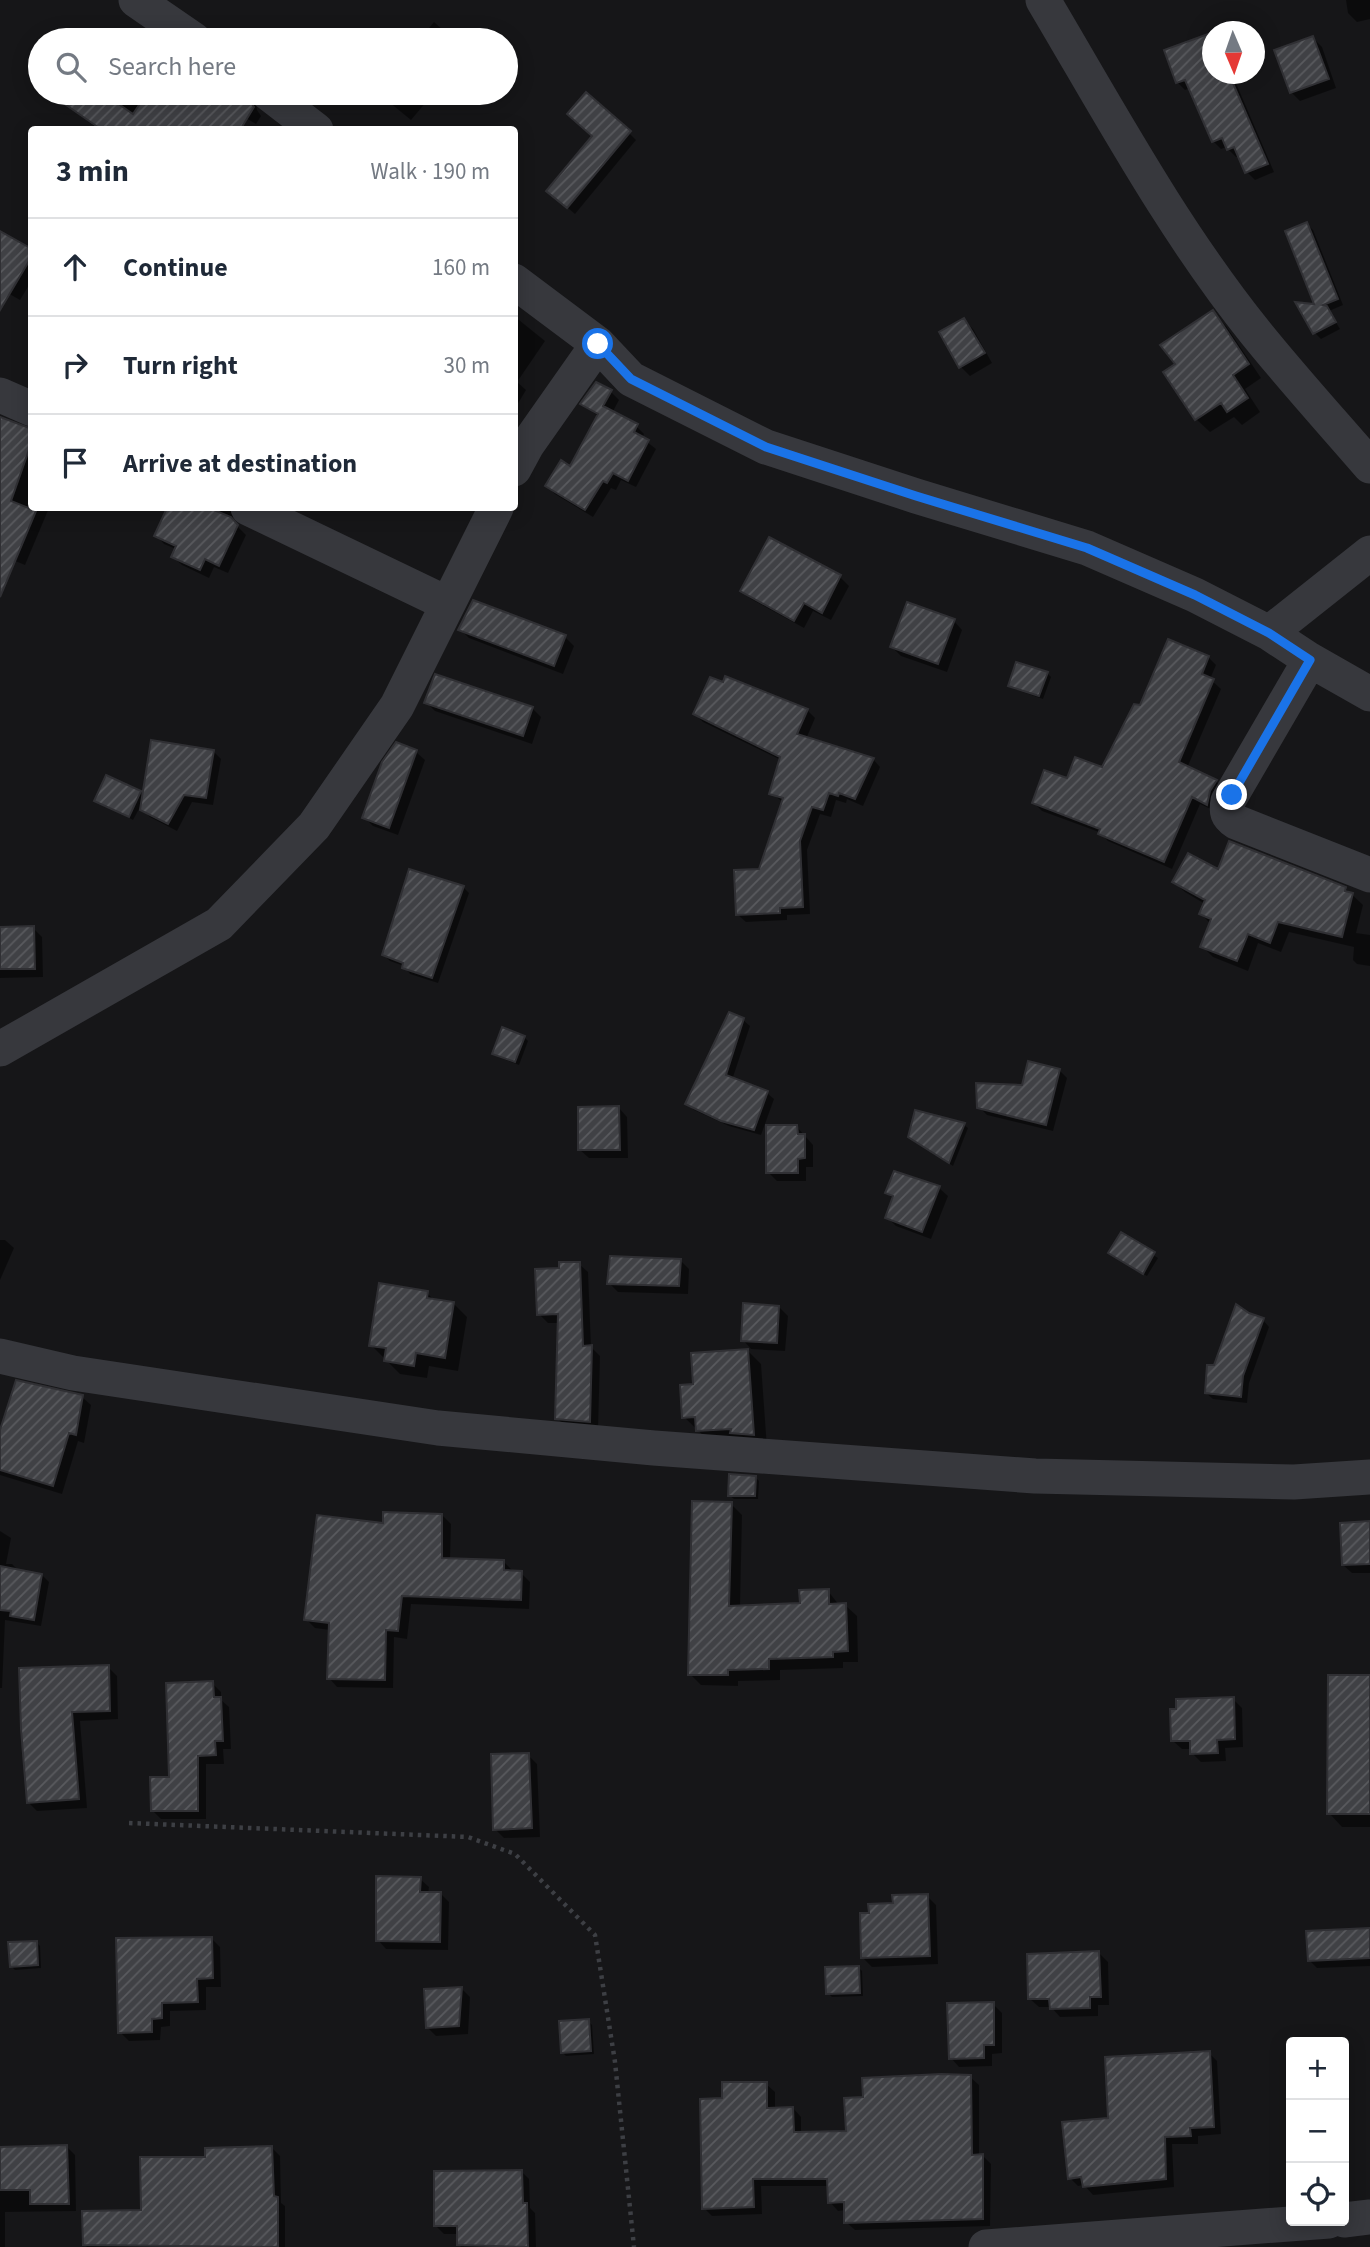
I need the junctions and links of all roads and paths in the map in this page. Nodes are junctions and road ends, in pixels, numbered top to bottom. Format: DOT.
graph roads {
  1 [pos="136,0"];
  2 [pos="1043,0"];
  3 [pos="177,28"];
  4 [pos="284,105"];
  5 [pos="311,126"];
  6 [pos="518,284"];
  7 [pos="598,344"];
  8 [pos="0,394"];
  9 [pos="28,407"];
  10 [pos="518,462"];
  11 [pos="1370,466"];
  12 [pos="254,511"];
  13 [pos="494,511"];
  14 [pos="1370,553"];
  15 [pos="448,604"];
  16 [pos="1269,633"];
  17 [pos="1310,660"];
  18 [pos="1370,694"];
  19 [pos="1370,875"];
  20 [pos="0,1049"];
  21 [pos="0,1356"];
  22 [pos="1370,1477"];
  23 [pos="129,1823"];
  24 [pos="1370,2217"];
  25 [pos="1349,2219"];
  26 [pos="1286,2224"];
  27 [pos="635,2247"];
  28 [pos="986,2247"];
  1 -- 3 [label="street"];
  2 -- 11 [label="street"];
  4 -- 5 [label="street"];
  6 -- 7 [label="street"];
  7 -- 10 [label="street"];
  7 -- 16 [label="street"];
  8 -- 9 [label="street"];
  12 -- 15 [label="street"];
  13 -- 15 [label="street"];
  14 -- 16 [label="street"];
  15 -- 20 [label="street"];
  16 -- 17 [label="street"];
  17 -- 18 [label="street"];
  17 -- 19 [label="street"];
  21 -- 22 [label="street"];
  23 -- 27 [label="path"];
  24 -- 25 [label="street"];
  26 -- 28 [label="street"];
}
